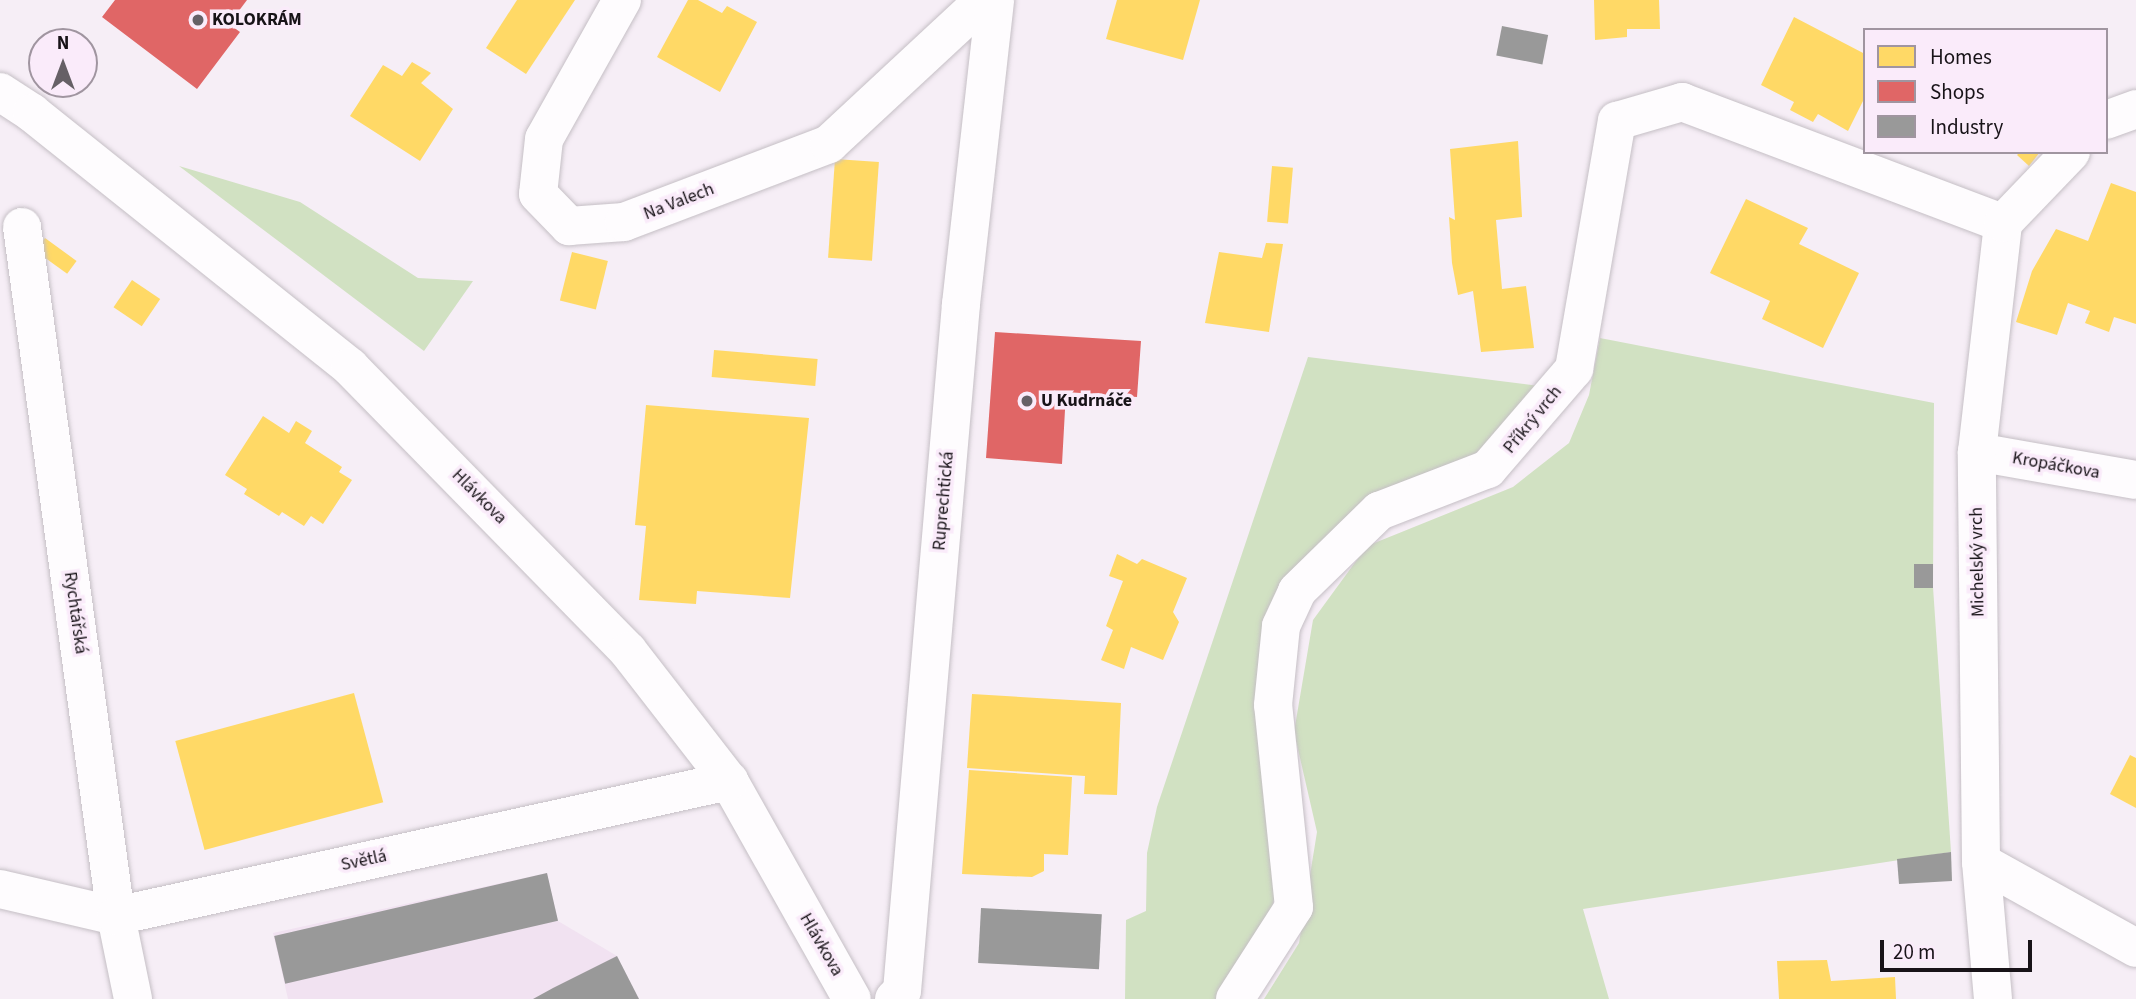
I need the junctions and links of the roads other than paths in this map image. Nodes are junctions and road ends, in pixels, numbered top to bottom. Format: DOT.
graph roads {
  1 [pos="622,0"];
  2 [pos="984,0"];
  3 [pos="995,0"];
  4 [pos="0,92"];
  5 [pos="2136,109"];
  6 [pos="2108,119"];
  7 [pos="2069,154"];
  8 [pos="2003,223"];
  9 [pos="22,227"];
  10 [pos="1977,452"];
  11 [pos="2136,480"];
  12 [pos="729,781"];
  13 [pos="1981,862"];
  14 [pos="0,889"];
  15 [pos="116,916"];
  16 [pos="2136,948"];
  17 [pos="133,999"];
  18 [pos="852,999"];
  19 [pos="894,999"];
  20 [pos="1235,999"];
  21 [pos="1993,999"];
  1 -- 2 [label="street, Na Valech"];
  3 -- 19 [label="street, Ruprechtická"];
  4 -- 12 [label="street, Hlávkova"];
  5 -- 6 [label="street"];
  7 -- 8 [label="street"];
  8 -- 10 [label="street, Michelský vrch"];
  8 -- 20 [label="street, Příkrý vrch"];
  9 -- 15 [label="street, Rychtářská"];
  10 -- 11 [label="street, Kropáčkova"];
  10 -- 13 [label="street, Michelský vrch"];
  12 -- 15 [label="street, Světlá"];
  12 -- 18 [label="street, Hlávkova"];
  13 -- 16 [label="street"];
  13 -- 21 [label="street, Michelský vrch"];
  14 -- 15 [label="street, Světlá"];
  15 -- 17 [label="street, Rychtářská"];
}
